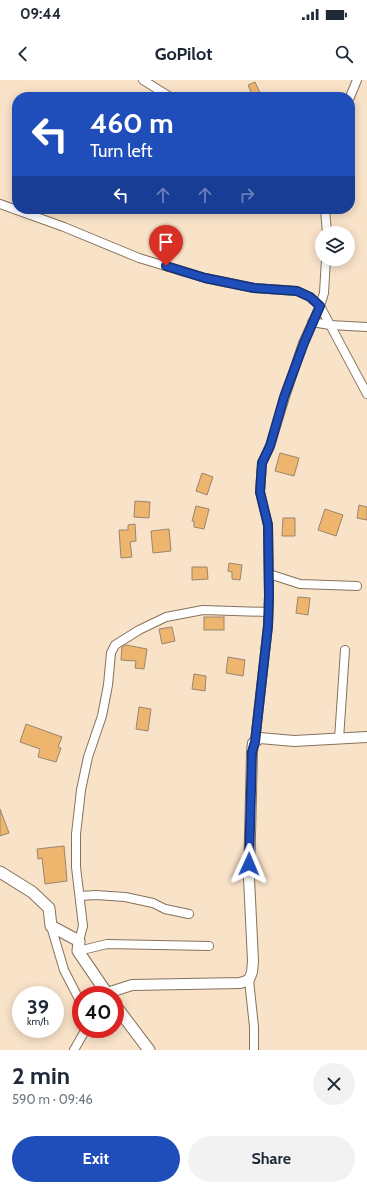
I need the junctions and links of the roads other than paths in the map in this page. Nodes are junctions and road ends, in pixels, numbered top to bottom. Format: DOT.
graph roads {
  1 [pos="143,80"];
  2 [pos="357,80"];
  3 [pos="161,92"];
  4 [pos="352,92"];
  5 [pos="0,204"];
  6 [pos="12,208"];
  7 [pos="28,214"];
  8 [pos="325,214"];
  9 [pos="326,226"];
  10 [pos="326,266"];
  11 [pos="320,306"];
  12 [pos="312,322"];
  13 [pos="330,325"];
  14 [pos="367,327"];
  15 [pos="367,394"];
  16 [pos="269,574"];
  17 [pos="357,586"];
  18 [pos="268,612"];
  19 [pos="345,650"];
  20 [pos="367,737"];
  21 [pos="339,738"];
  22 [pos="255,742"];
  23 [pos="0,872"];
  24 [pos="80,896"];
  25 [pos="189,914"];
  26 [pos="51,926"];
  27 [pos="78,946"];
  28 [pos="208,946"];
  29 [pos="249,980"];
  30 [pos="72,986"];
  31 [pos="102,986"];
  32 [pos="124,988"];
  33 [pos="124,1017"];
  34 [pos="81,1038"];
  35 [pos="74,1050"];
  36 [pos="149,1050"];
  37 [pos="254,1050"];
  1 -- 3 [label="street"];
  2 -- 4 [label="street"];
  5 -- 6 [label="street"];
  7 -- 11 [label="street"];
  8 -- 9 [label="street"];
  10 -- 11 [label="street"];
  11 -- 12 [label="street"];
  11 -- 13 [label="street"];
  12 -- 13 [label="street"];
  12 -- 16 [label="street"];
  13 -- 14 [label="street"];
  13 -- 15 [label="street"];
  16 -- 17 [label="street"];
  16 -- 18 [label="street"];
  18 -- 22 [label="street"];
  18 -- 24 [label="street"];
  19 -- 21 [label="street"];
  20 -- 21 [label="street"];
  21 -- 22 [label="street"];
  22 -- 29 [label="street"];
  23 -- 26 [label="main road"];
  24 -- 25 [label="street"];
  24 -- 27 [label="street"];
  26 -- 27 [label="main road"];
  26 -- 30 [label="street"];
  27 -- 28 [label="street"];
  27 -- 31 [label="main road"];
  29 -- 32 [label="street"];
  29 -- 37 [label="street"];
  33 -- 36 [label="main road"];
  34 -- 35 [label="street"];
}
